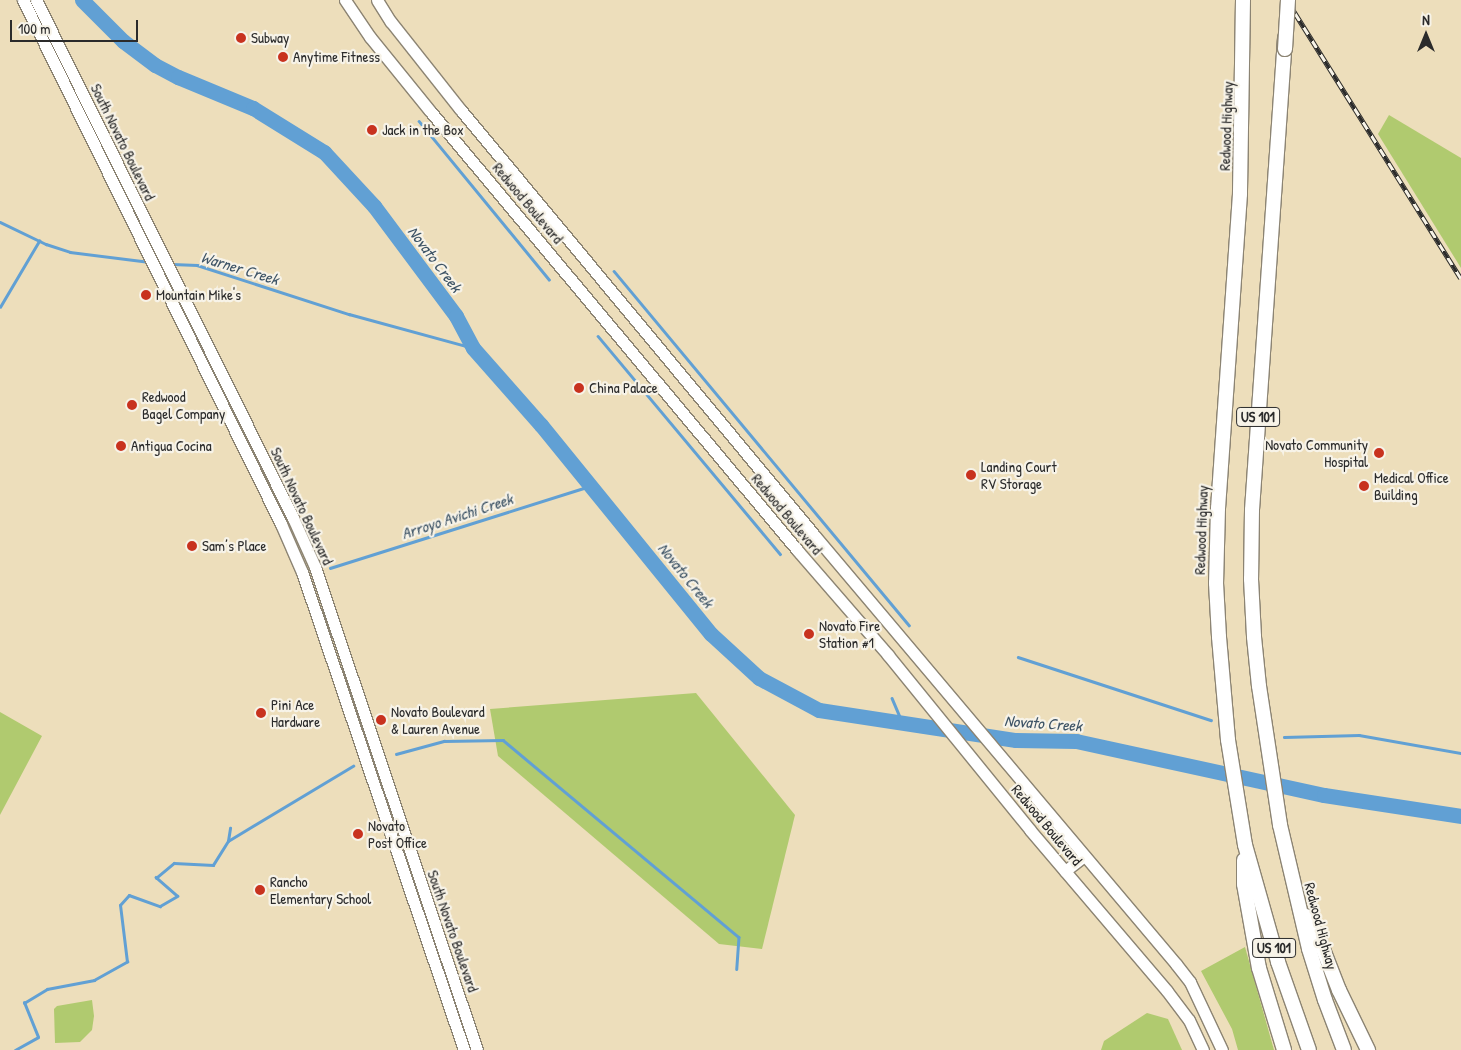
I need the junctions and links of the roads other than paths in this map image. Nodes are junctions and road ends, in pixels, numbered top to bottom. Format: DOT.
graph roads {
  1 [pos="23,0"];
  2 [pos="36,0"];
  3 [pos="345,0"];
  4 [pos="377,0"];
  5 [pos="1243,0"];
  6 [pos="1284,0"];
  7 [pos="1288,0"];
  8 [pos="1285,49"];
  9 [pos="1245,845"];
  10 [pos="1084,856"];
  11 [pos="1065,871"];
  12 [pos="1296,900"];
  13 [pos="464,1050"];
  14 [pos="477,1050"];
  15 [pos="1202,1050"];
  16 [pos="1222,1050"];
  17 [pos="1284,1050"];
  18 [pos="1309,1050"];
  19 [pos="1344,1050"];
  20 [pos="1368,1050"];
  1 -- 13 [label="main road, South Novato Boulevard"];
  2 -- 14 [label="main road, South Novato Boulevard"];
  3 -- 11 [label="main road, Redwood Boulevard"];
  4 -- 10 [label="main road, Redwood Boulevard"];
  5 -- 9 [label="highway, Redwood Highway / US 101"];
  6 -- 8 [label="highway, Redwood Highway / US 101, bridge"];
  7 -- 8 [label="highway, bridge"];
  8 -- 12 [label="highway, Redwood Highway / US 101"];
  9 -- 17 [label="highway"];
  9 -- 18 [label="highway, Redwood Highway / US 101"];
  10 -- 11 [label="main road"];
  10 -- 16 [label="main road, Redwood Boulevard"];
  11 -- 15 [label="main road, Redwood Boulevard"];
  12 -- 19 [label="highway, Redwood Highway / US 101"];
  12 -- 20 [label="highway"];
}
